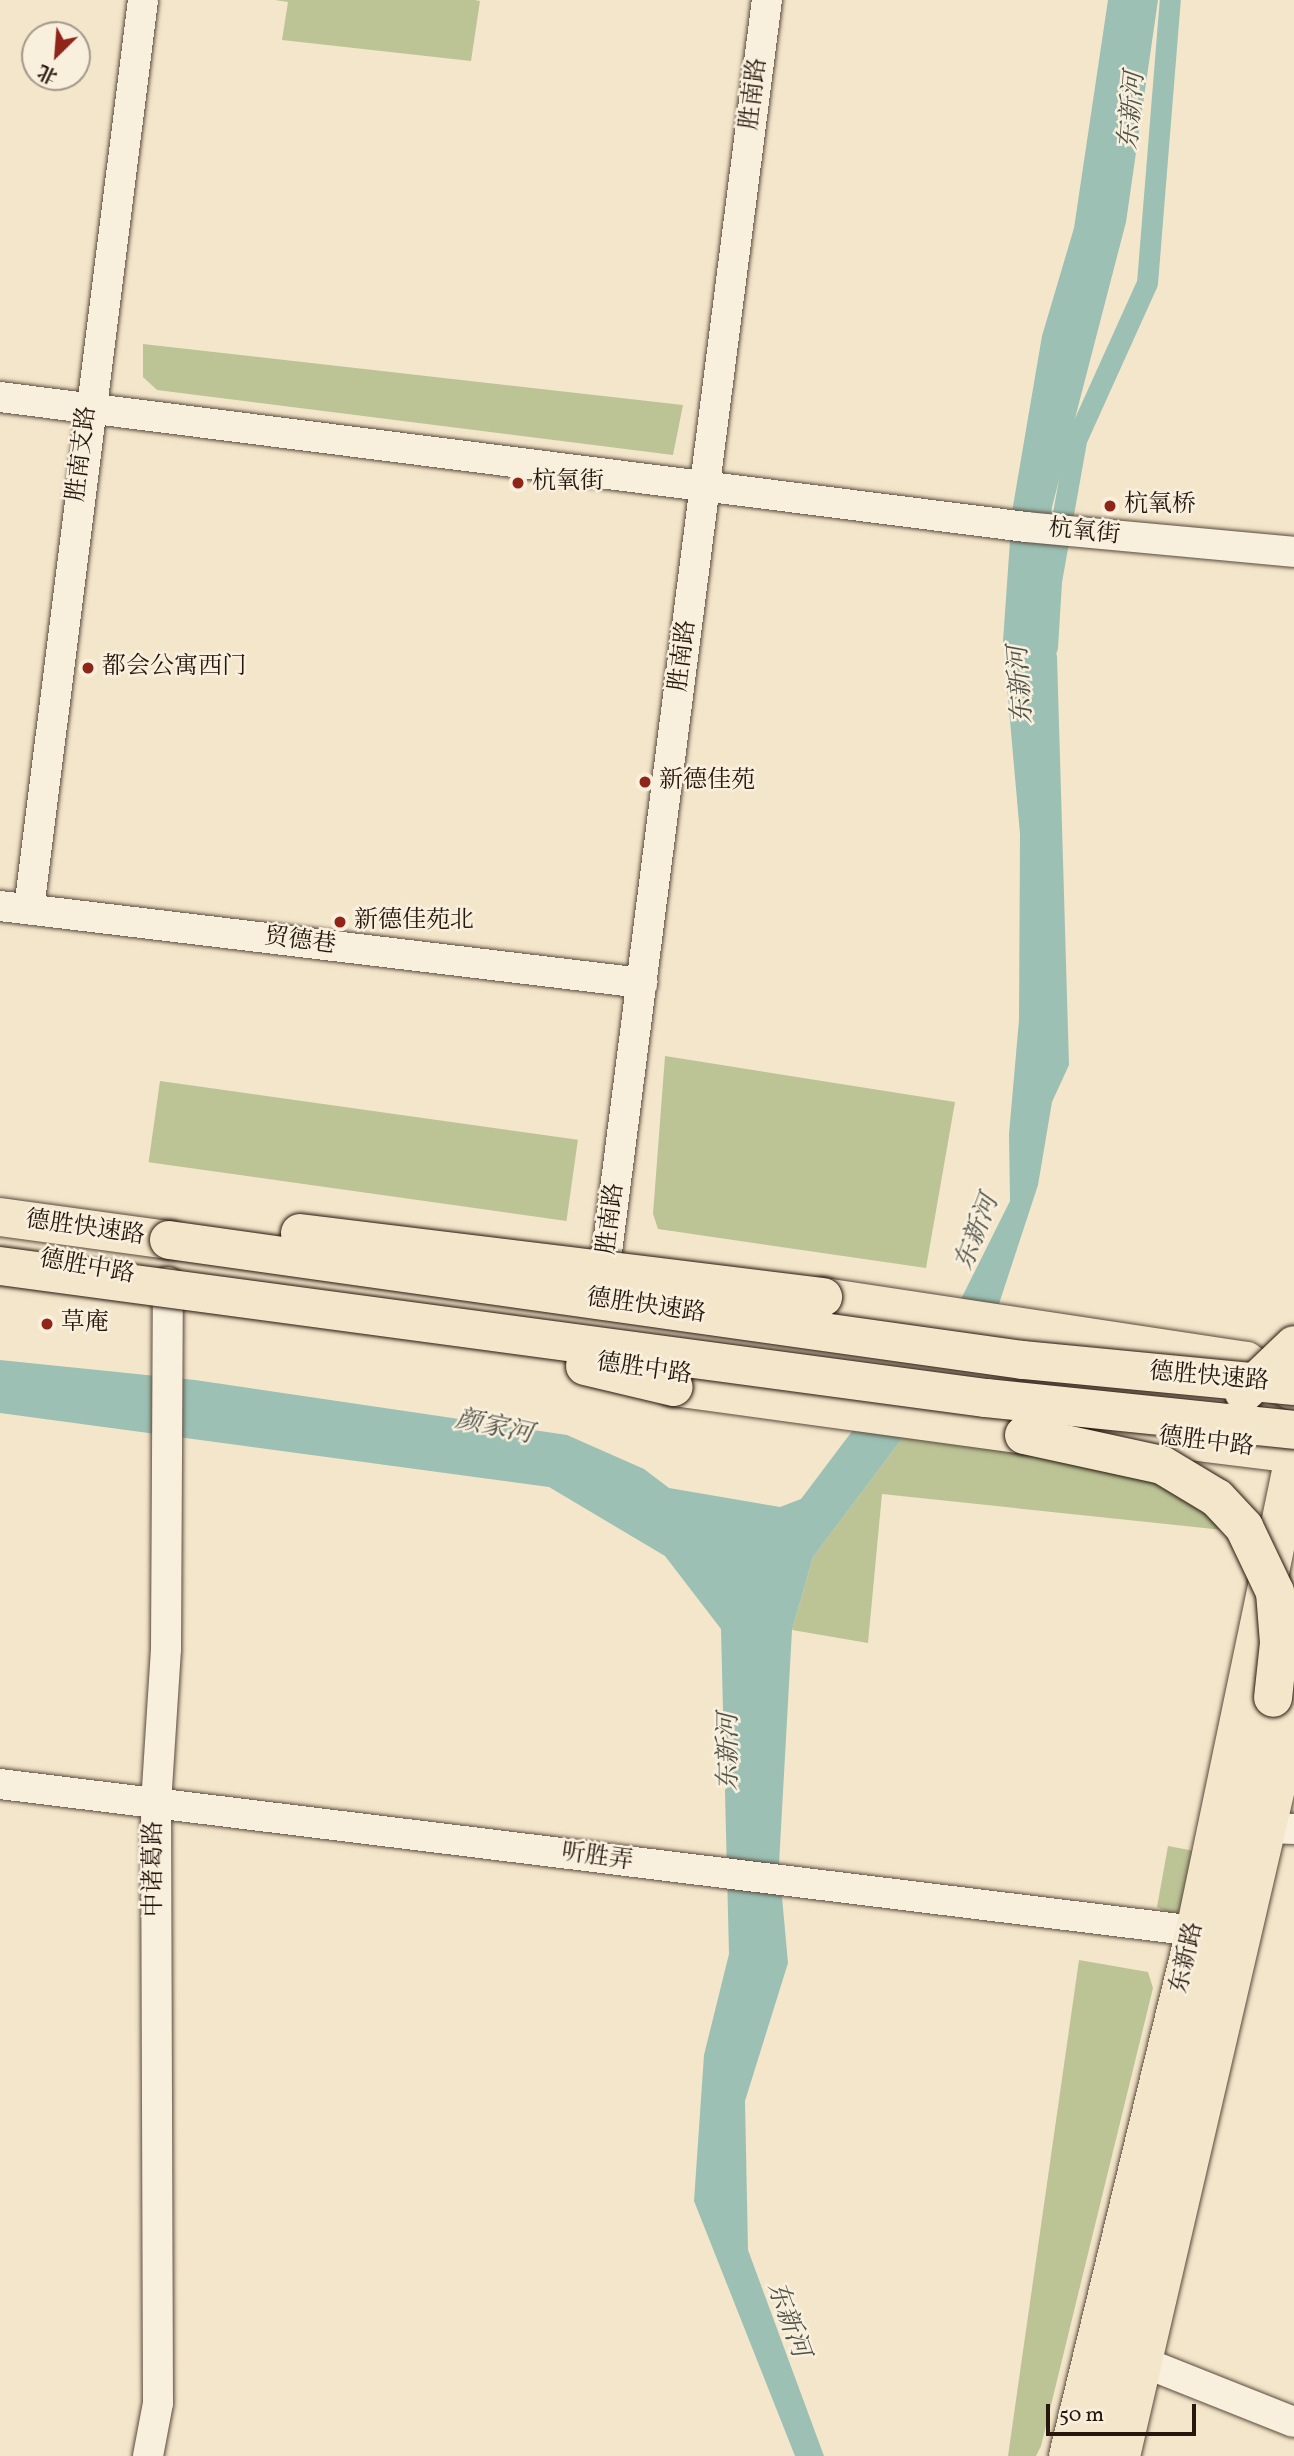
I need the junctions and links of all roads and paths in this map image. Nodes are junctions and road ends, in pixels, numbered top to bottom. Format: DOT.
graph roads {
  1 [pos="143,0"];
  2 [pos="767,0"];
  3 [pos="0,397"];
  4 [pos="89,408"];
  5 [pos="706,488"];
  6 [pos="1294,552"];
  7 [pos="14,907"];
  8 [pos="642,983"];
  9 [pos="0,1217"];
  10 [pos="0,1230"];
  11 [pos="169,1240"];
  12 [pos="0,1253"];
  13 [pos="0,1266"];
  14 [pos="168,1282"];
  15 [pos="600,1312"];
  16 [pos="393,1318"];
  17 [pos="1294,1345"];
  18 [pos="1294,1386"];
  19 [pos="1294,1395"];
  20 [pos="1294,1430"];
  21 [pos="1024,1435"];
  22 [pos="1294,1456"];
  23 [pos="1294,1636"];
  24 [pos="1283,1704"];
  25 [pos="0,1784"];
  26 [pos="156,1804"];
  27 [pos="1281,1828"];
  28 [pos="1195,1931"];
  29 [pos="1143,2362"];
  30 [pos="1294,2422"];
  31 [pos="148,2456"];
  32 [pos="1068,2456"];
  33 [pos="1093,2456"];
  34 [pos="1121,2456"];
  1 -- 4 [label="street, 胜南支路"];
  2 -- 5 [label="street, 胜南路"];
  3 -- 4 [label="street, 杭氧街"];
  4 -- 5 [label="street, 杭氧街"];
  4 -- 7 [label="street, 胜南支路"];
  5 -- 6 [label="street, 杭氧街"];
  5 -- 8 [label="street, 胜南路"];
  7 -- 8 [label="street, 贸德巷"];
  8 -- 15 [label="street, 胜南路"];
  9 -- 11 [label="main road, 德胜快速路"];
  10 -- 15 [label="main road, 德胜中路"];
  11 -- 18 [label="main road, 德胜快速路, bridge"];
  11 -- 19 [label="main road, bridge"];
  12 -- 14 [label="main road, 德胜中路"];
  13 -- 16 [label="main road, 德胜快速路, bridge"];
  14 -- 22 [label="main road, 德胜中路"];
  14 -- 26 [label="street, 中诸葛路"];
  15 -- 19 [label="main road, 德胜中路"];
  16 -- 20 [label="main road, 德胜快速路, bridge"];
  16 -- 21 [label="main road, bridge"];
  17 -- 21 [label="main road, bridge"];
  21 -- 24 [label="main road, bridge"];
  22 -- 28 [label="main road, 东新路"];
  23 -- 24 [label="main road, bridge"];
  24 -- 27 [label="main road, 东新路"];
  24 -- 33 [label="main road"];
  25 -- 26 [label="street, 听胜弄"];
  26 -- 28 [label="street, 听胜弄"];
  26 -- 31 [label="street, 中诸葛路"];
  27 -- 29 [label="main road, 东新路"];
  28 -- 32 [label="main road, 东新路"];
  29 -- 30 [label="street"];
  29 -- 34 [label="main road, 东新路"];
}
